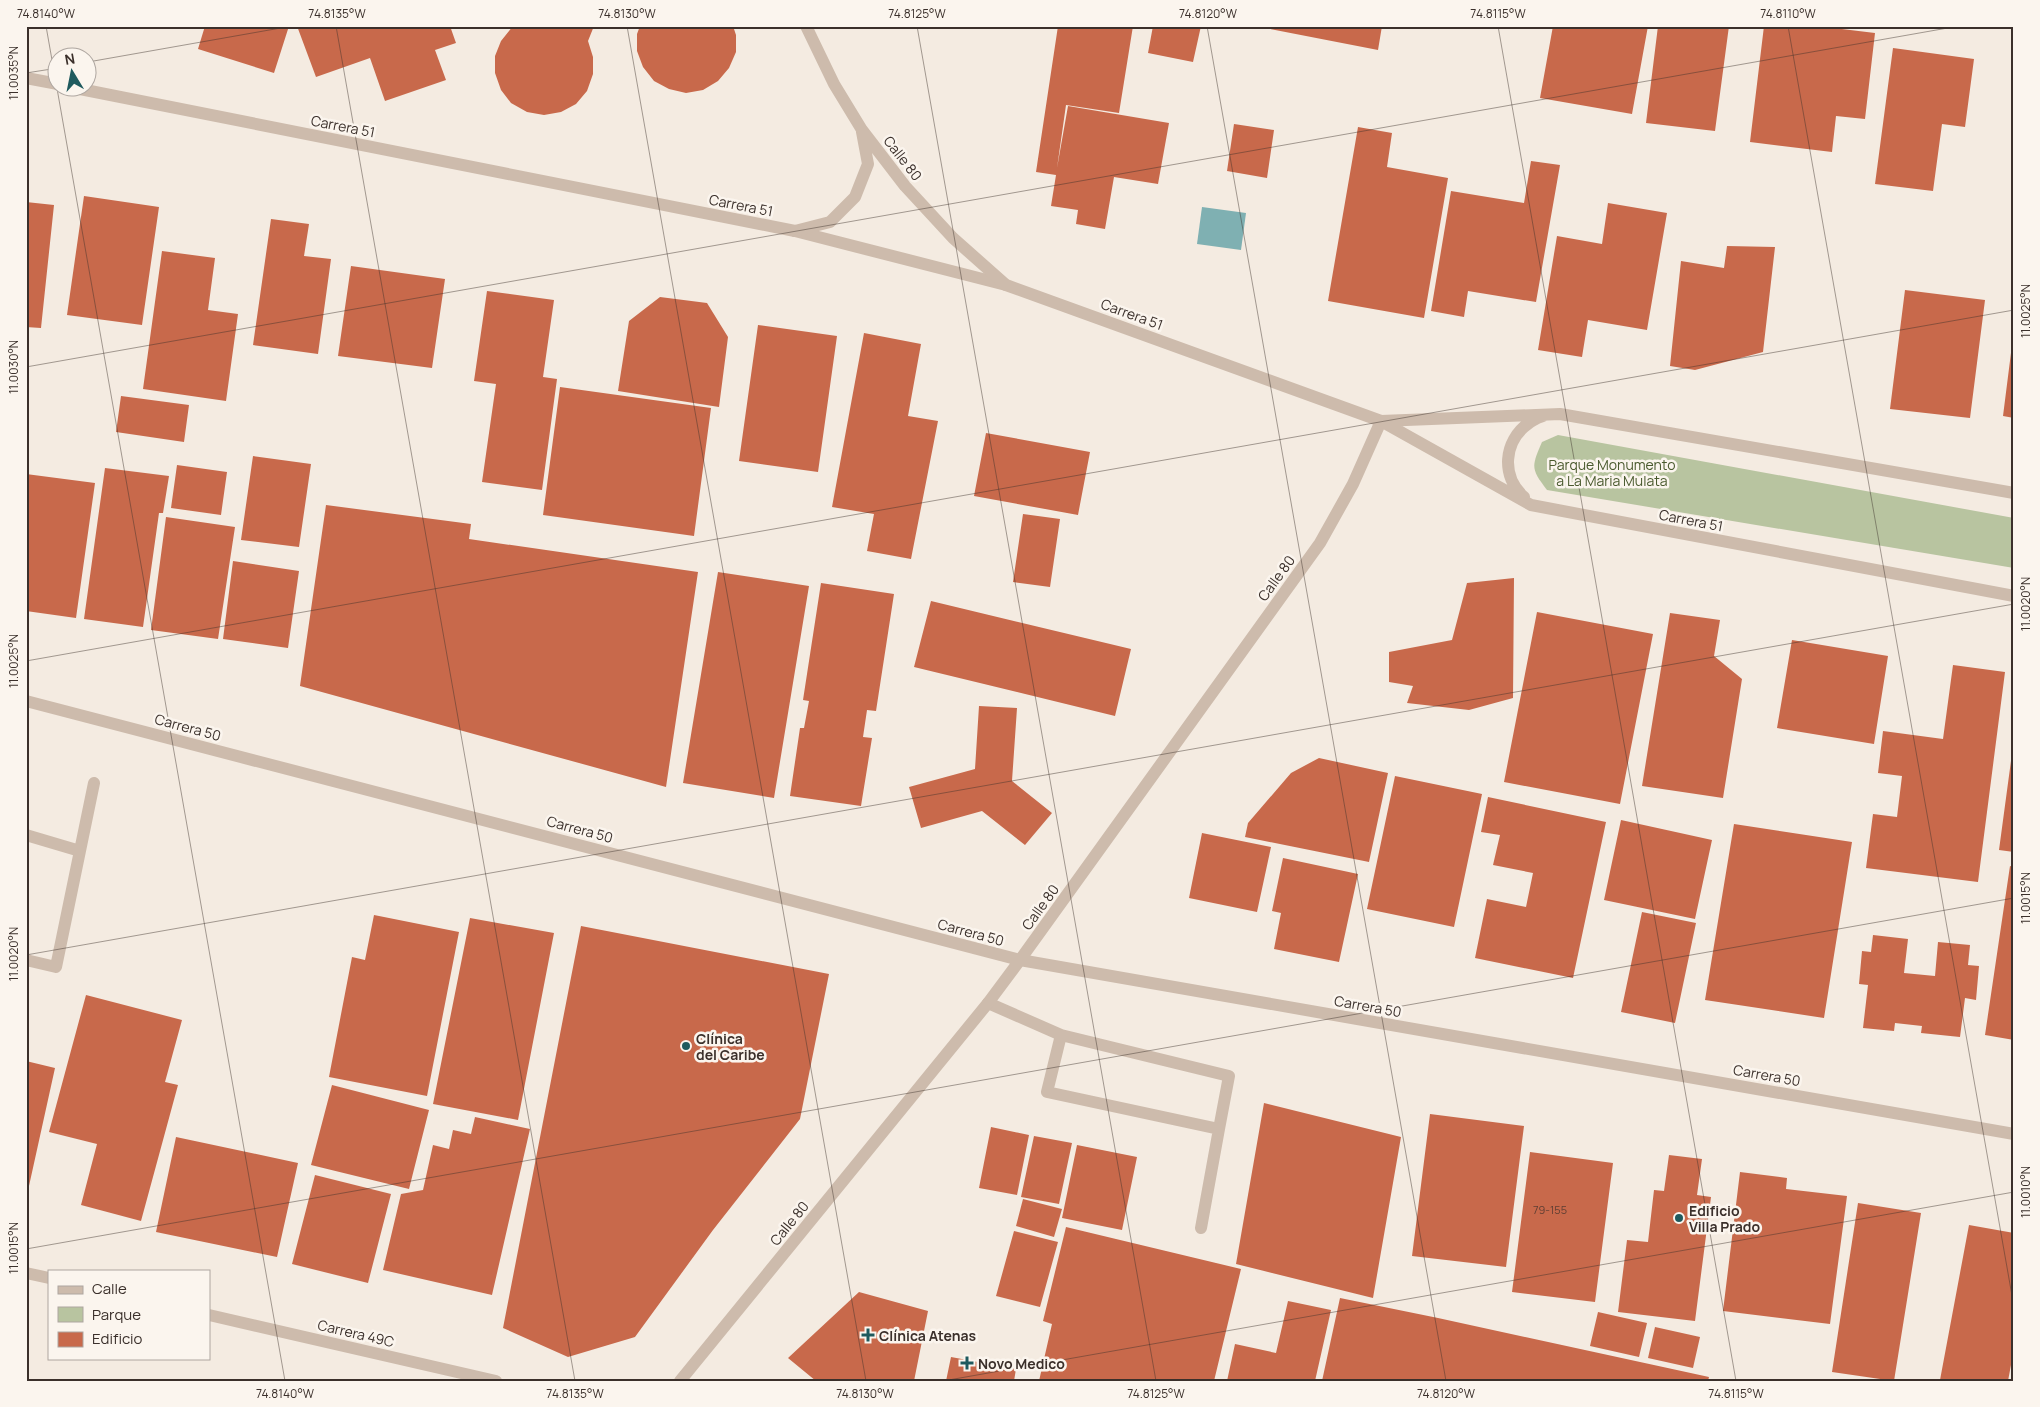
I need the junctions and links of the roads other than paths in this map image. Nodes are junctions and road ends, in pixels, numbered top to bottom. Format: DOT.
graph roads {
  1 [pos="806,26"];
  2 [pos="26,78"];
  3 [pos="48,82"];
  4 [pos="98,93"];
  5 [pos="862,130"];
  6 [pos="795,231"];
  7 [pos="1006,285"];
  8 [pos="1560,414"];
  9 [pos="1381,421"];
  10 [pos="2014,493"];
  11 [pos="1532,505"];
  12 [pos="2014,596"];
  13 [pos="26,701"];
  14 [pos="94,784"];
  15 [pos="26,835"];
  16 [pos="80,850"];
  17 [pos="26,960"];
  18 [pos="1020,960"];
  19 [pos="988,1002"];
  20 [pos="1061,1035"];
  21 [pos="1219,1129"];
  22 [pos="2014,1134"];
  23 [pos="1201,1228"];
  24 [pos="27,1276"];
  25 [pos="48,1278"];
  26 [pos="210,1315"];
  27 [pos="496,1381"];
  28 [pos="680,1381"];
  1 -- 5 [label="street, Calle 80"];
  2 -- 3 [label="street"];
  4 -- 6 [label="street, Carrera 51"];
  5 -- 6 [label="street"];
  5 -- 7 [label="street, Calle 80"];
  6 -- 7 [label="street, Carrera 51"];
  7 -- 9 [label="street, Carrera 51"];
  8 -- 9 [label="street, Carrera 51"];
  8 -- 10 [label="street, Carrera 51"];
  8 -- 11 [label="street"];
  9 -- 11 [label="street, Carrera 51"];
  9 -- 18 [label="street, Calle 80"];
  11 -- 12 [label="street, Carrera 51"];
  13 -- 18 [label="street, Carrera 50"];
  14 -- 16 [label="street"];
  15 -- 16 [label="street"];
  16 -- 17 [label="street"];
  18 -- 19 [label="street, Calle 80"];
  18 -- 22 [label="street, Carrera 50"];
  19 -- 20 [label="street"];
  19 -- 28 [label="street, Calle 80"];
  20 -- 21 [label="street"];
  20 -- 21 [label="street"];
  21 -- 23 [label="street"];
  24 -- 25 [label="street"];
  26 -- 27 [label="street, Carrera 49C"];
}
